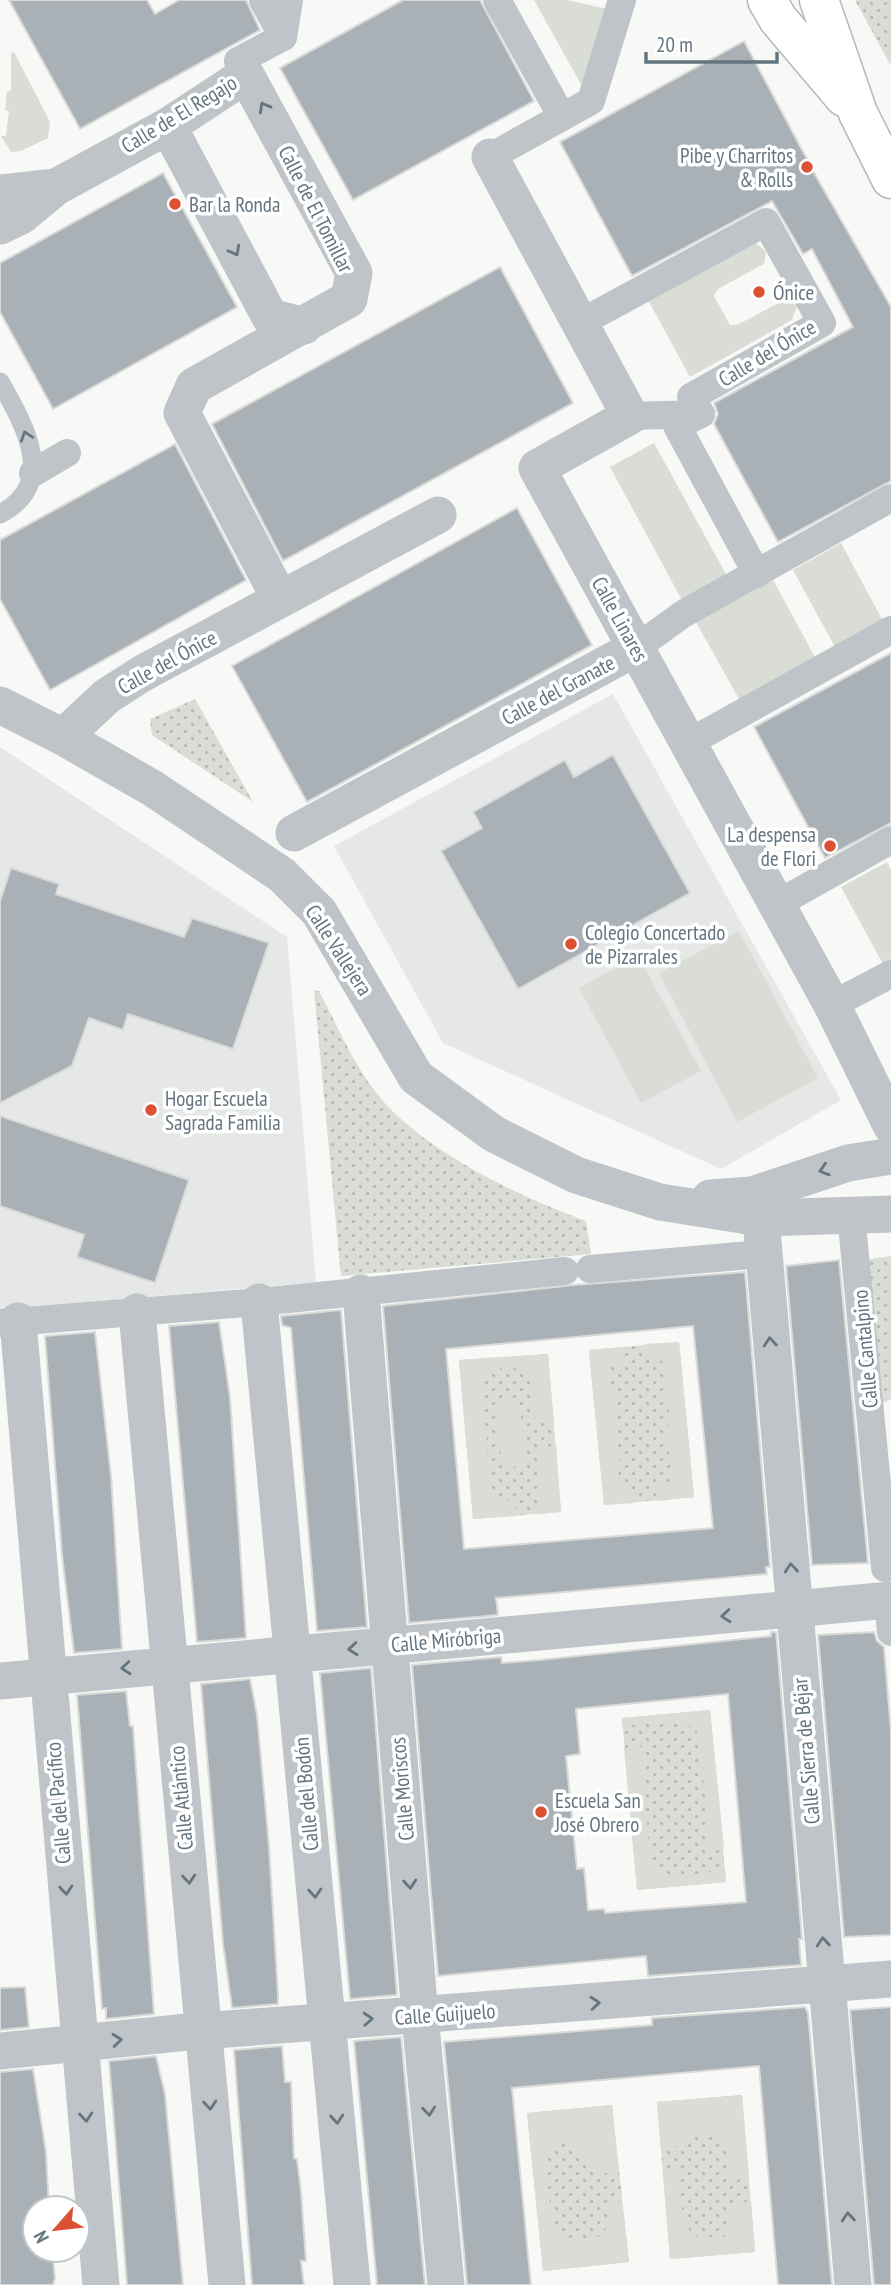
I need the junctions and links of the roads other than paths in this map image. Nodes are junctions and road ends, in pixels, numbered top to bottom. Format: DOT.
graph roads {
  1 [pos="263,0"];
  2 [pos="289,0"];
  3 [pos="497,0"];
  4 [pos="622,0"];
  5 [pos="767,0"];
  6 [pos="819,0"];
  7 [pos="283,37"];
  8 [pos="246,75"];
  9 [pos="858,113"];
  10 [pos="562,117"];
  11 [pos="168,126"];
  12 [pos="490,157"];
  13 [pos="891,179"];
  14 [pos="56,187"];
  15 [pos="0,193"];
  16 [pos="0,226"];
  17 [pos="287,321"];
  18 [pos="580,323"];
  19 [pos="0,382"];
  20 [pos="701,414"];
  21 [pos="630,416"];
  22 [pos="67,453"];
  23 [pos="33,473"];
  24 [pos="891,498"];
  25 [pos="0,514"];
  26 [pos="438,514"];
  27 [pos="757,574"];
  28 [pos="280,599"];
  29 [pos="891,630"];
  30 [pos="636,648"];
  31 [pos="0,705"];
  32 [pos="63,737"];
  33 [pos="688,743"];
  34 [pos="294,833"];
  35 [pos="891,840"];
  36 [pos="777,904"];
  37 [pos="891,974"];
  38 [pos="832,1005"];
  39 [pos="891,1125"];
  40 [pos="891,1156"];
  41 [pos="660,1202"];
  42 [pos="851,1214"];
  43 [pos="891,1214"];
  44 [pos="761,1218"];
  45 [pos="762,1254"];
  46 [pos="361,1293"];
  47 [pos="260,1302"];
  48 [pos="136,1312"];
  49 [pos="9,1322"];
  50 [pos="889,1605"];
  51 [pos="795,1610"];
  52 [pos="389,1645"];
  53 [pos="292,1654"];
  54 [pos="169,1664"];
  55 [pos="47,1676"];
  56 [pos="0,1681"];
  57 [pos="891,1979"];
  58 [pos="827,1984"];
  59 [pos="420,2016"];
  60 [pos="327,2021"];
  61 [pos="203,2032"];
  62 [pos="79,2044"];
  63 [pos="0,2051"];
  64 [pos="101,2285"];
  65 [pos="227,2285"];
  66 [pos="352,2285"];
  67 [pos="446,2285"];
  68 [pos="853,2285"];
  1 -- 7 [label="street"];
  2 -- 7 [label="street"];
  3 -- 10 [label="street"];
  4 -- 10 [label="street"];
  5 -- 9 [label="main road"];
  6 -- 9 [label="main road"];
  7 -- 8 [label="street, Calle de El Regajo"];
  8 -- 11 [label="street, Calle de El Regajo"];
  17 -- 8 [label="street, Calle de El Tomillar, one-way"];
  9 -- 13 [label="main road"];
  10 -- 12 [label="street"];
  11 -- 14 [label="street, Calle de El Regajo"];
  11 -- 17 [label="street, one-way"];
  12 -- 18 [label="street"];
  14 -- 15 [label="street, Calle de El Regajo"];
  14 -- 16 [label="street, Calle de El Regajo"];
  17 -- 28 [label="street, Calle de El Tomillar"];
  18 -- 20 [label="street, Calle del Ónice"];
  18 -- 21 [label="street"];
  23 -- 19 [label="lane, one-way"];
  20 -- 21 [label="street"];
  20 -- 27 [label="street"];
  21 -- 30 [label="street, Calle Linares"];
  22 -- 23 [label="street"];
  23 -- 25 [label="lane"];
  24 -- 27 [label="street, Calle del Granate"];
  26 -- 28 [label="street, Calle del Ónice"];
  27 -- 30 [label="street, Calle del Granate"];
  28 -- 32 [label="street, Calle del Ónice"];
  29 -- 33 [label="street"];
  30 -- 33 [label="street, Calle Linares"];
  30 -- 34 [label="street, Calle del Granate"];
  31 -- 32 [label="street, Calle Vallejera"];
  32 -- 41 [label="street, Calle Vallejera"];
  33 -- 36 [label="street, Calle Linares"];
  35 -- 36 [label="street"];
  36 -- 38 [label="street, Calle Linares"];
  37 -- 38 [label="street"];
  38 -- 39 [label="street, Calle Linares"];
  40 -- 41 [label="street, Calle Vallejera, one-way"];
  41 -- 44 [label="street, Calle Vallejera"];
  42 -- 43 [label="street, Calle Vallejera"];
  42 -- 44 [label="street, Calle Vallejera"];
  42 -- 50 [label="street, Calle Cantalpino"];
  44 -- 45 [label="street, Calle Sierra de Béjar"];
  45 -- 46 [label="street"];
  51 -- 45 [label="street, Calle Sierra de Béjar, one-way"];
  46 -- 47 [label="street"];
  46 -- 52 [label="street, Calle Moriscos"];
  47 -- 48 [label="street"];
  47 -- 53 [label="street, Calle del Bodón"];
  48 -- 49 [label="street"];
  48 -- 54 [label="street, Calle Atlántico"];
  49 -- 55 [label="street, Calle del Pacífico"];
  50 -- 51 [label="street, Calle Miróbriga"];
  51 -- 52 [label="street, Calle Miróbriga, one-way"];
  58 -- 51 [label="street, Calle Sierra de Béjar, one-way"];
  52 -- 53 [label="street, Calle Miróbriga, one-way"];
  52 -- 59 [label="street, Calle Moriscos, one-way"];
  53 -- 54 [label="street, Calle Miróbriga"];
  53 -- 60 [label="street, Calle del Bodón, one-way"];
  54 -- 55 [label="street, Calle Miróbriga, one-way"];
  54 -- 61 [label="street, Calle Atlántico, one-way"];
  55 -- 56 [label="street, Calle Miróbriga"];
  55 -- 62 [label="street, Calle del Pacífico, one-way"];
  57 -- 58 [label="street, Calle Guijuelo"];
  59 -- 58 [label="street, Calle Guijuelo, one-way"];
  68 -- 58 [label="street, Calle Sierra de Béjar, one-way"];
  60 -- 59 [label="street, Calle Guijuelo, one-way"];
  59 -- 67 [label="street, Calle Moriscos, one-way"];
  60 -- 61 [label="street, Calle Guijuelo"];
  60 -- 66 [label="street, Calle del Bodón, one-way"];
  62 -- 61 [label="street, Calle Guijuelo, one-way"];
  61 -- 65 [label="street, Calle Atlántico, one-way"];
  62 -- 63 [label="street, Calle Guijuelo"];
  62 -- 64 [label="street, Calle del Pacífico, one-way"];
}
